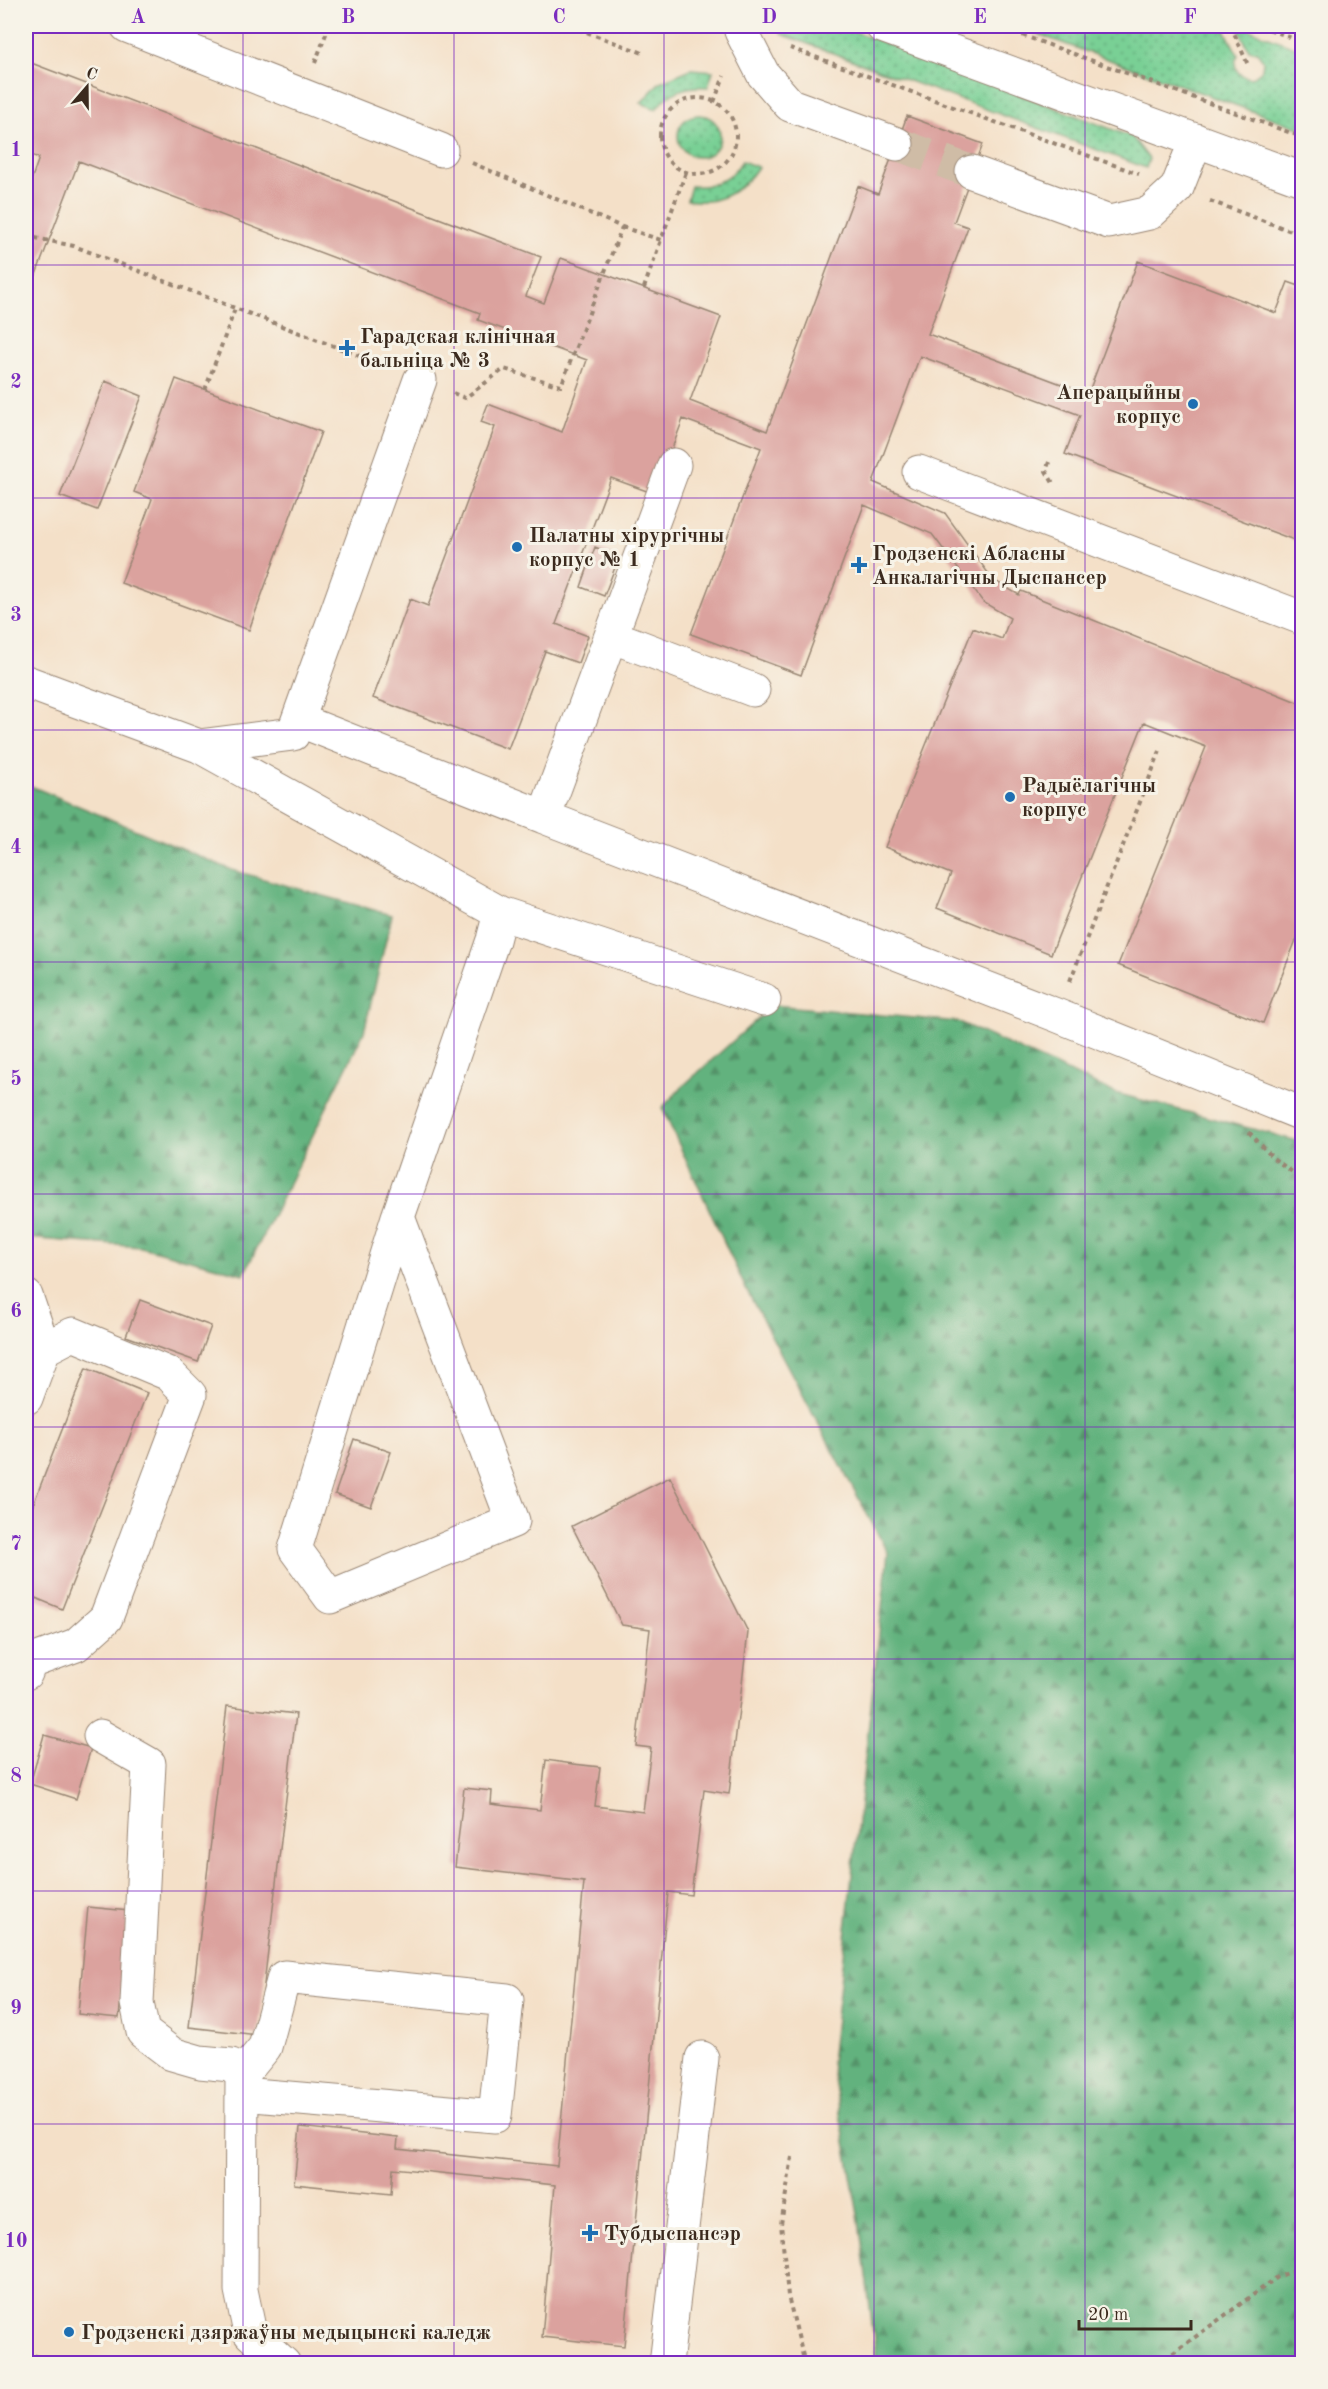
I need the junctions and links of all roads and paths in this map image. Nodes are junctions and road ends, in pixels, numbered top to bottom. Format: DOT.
graph roads {
  1 [pos="127,26"];
  2 [pos="570,26"];
  3 [pos="882,26"];
  4 [pos="997,26"];
  5 [pos="1232,26"];
  6 [pos="1261,26"];
  7 [pos="742,28"];
  8 [pos="1302,42"];
  9 [pos="643,53"];
  10 [pos="1248,65"];
  11 [pos="1302,137"];
  12 [pos="1196,140"];
  13 [pos="897,144"];
  14 [pos="441,150"];
  15 [pos="686,172"];
  16 [pos="972,172"];
  17 [pos="1302,179"];
  18 [pos="1177,188"];
  19 [pos="622,227"];
  20 [pos="1302,235"];
  21 [pos="26,236"];
  22 [pos="661,240"];
  23 [pos="644,288"];
  24 [pos="236,309"];
  25 [pos="420,380"];
  26 [pos="205,390"];
  27 [pos="674,465"];
  28 [pos="919,472"];
  29 [pos="1302,618"];
  30 [pos="611,636"];
  31 [pos="26,682"];
  32 [pos="753,690"];
  33 [pos="298,720"];
  34 [pos="199,746"];
  35 [pos="1160,751"];
  36 [pos="544,817"];
  37 [pos="500,913"];
  38 [pos="765,1000"];
  39 [pos="1056,1015"];
  40 [pos="1302,1113"];
  41 [pos="399,1217"];
  42 [pos="26,1296"];
  43 [pos="44,1348"];
  44 [pos="26,1398"];
  45 [pos="27,1665"];
  46 [pos="100,1737"];
  47 [pos="702,2058"];
  48 [pos="242,2084"];
  49 [pos="792,2157"];
  50 [pos="1302,2269"];
  51 [pos="26,2352"];
  52 [pos="55,2364"];
  53 [pos="284,2364"];
  54 [pos="666,2364"];
  55 [pos="805,2364"];
  56 [pos="1158,2364"];
  1 -- 14 [label="lane"];
  2 -- 9 [label="path"];
  3 -- 12 [label="lane"];
  4 -- 11 [label="path"];
  5 -- 10 [label="path"];
  6 -- 8 [label="path"];
  7 -- 13 [label="lane"];
  7 -- 18 [label="path"];
  12 -- 17 [label="lane"];
  12 -- 18 [label="lane"];
  14 -- 19 [label="path"];
  15 -- 15 [label="path"];
  15 -- 22 [label="path"];
  16 -- 18 [label="lane"];
  18 -- 20 [label="path"];
  19 -- 22 [label="path"];
  19 -- 25 [label="path"];
  21 -- 24 [label="path"];
  22 -- 23 [label="path"];
  24 -- 25 [label="path"];
  24 -- 26 [label="path"];
  25 -- 33 [label="lane"];
  27 -- 30 [label="lane"];
  28 -- 29 [label="lane"];
  30 -- 32 [label="lane"];
  30 -- 36 [label="lane"];
  31 -- 34 [label="lane"];
  33 -- 34 [label="lane"];
  33 -- 36 [label="lane"];
  34 -- 37 [label="lane"];
  35 -- 39 [label="path"];
  36 -- 39 [label="lane"];
  37 -- 38 [label="lane"];
  37 -- 41 [label="lane"];
  39 -- 40 [label="lane"];
  41 -- 41 [label="lane"];
  42 -- 43 [label="lane"];
  43 -- 44 [label="lane"];
  43 -- 45 [label="lane"];
  46 -- 48 [label="lane"];
  47 -- 54 [label="lane"];
  48 -- 48 [label="lane"];
  48 -- 53 [label="lane"];
  49 -- 55 [label="path"];
  50 -- 56 [label="path"];
  51 -- 52 [label="path"];
}
